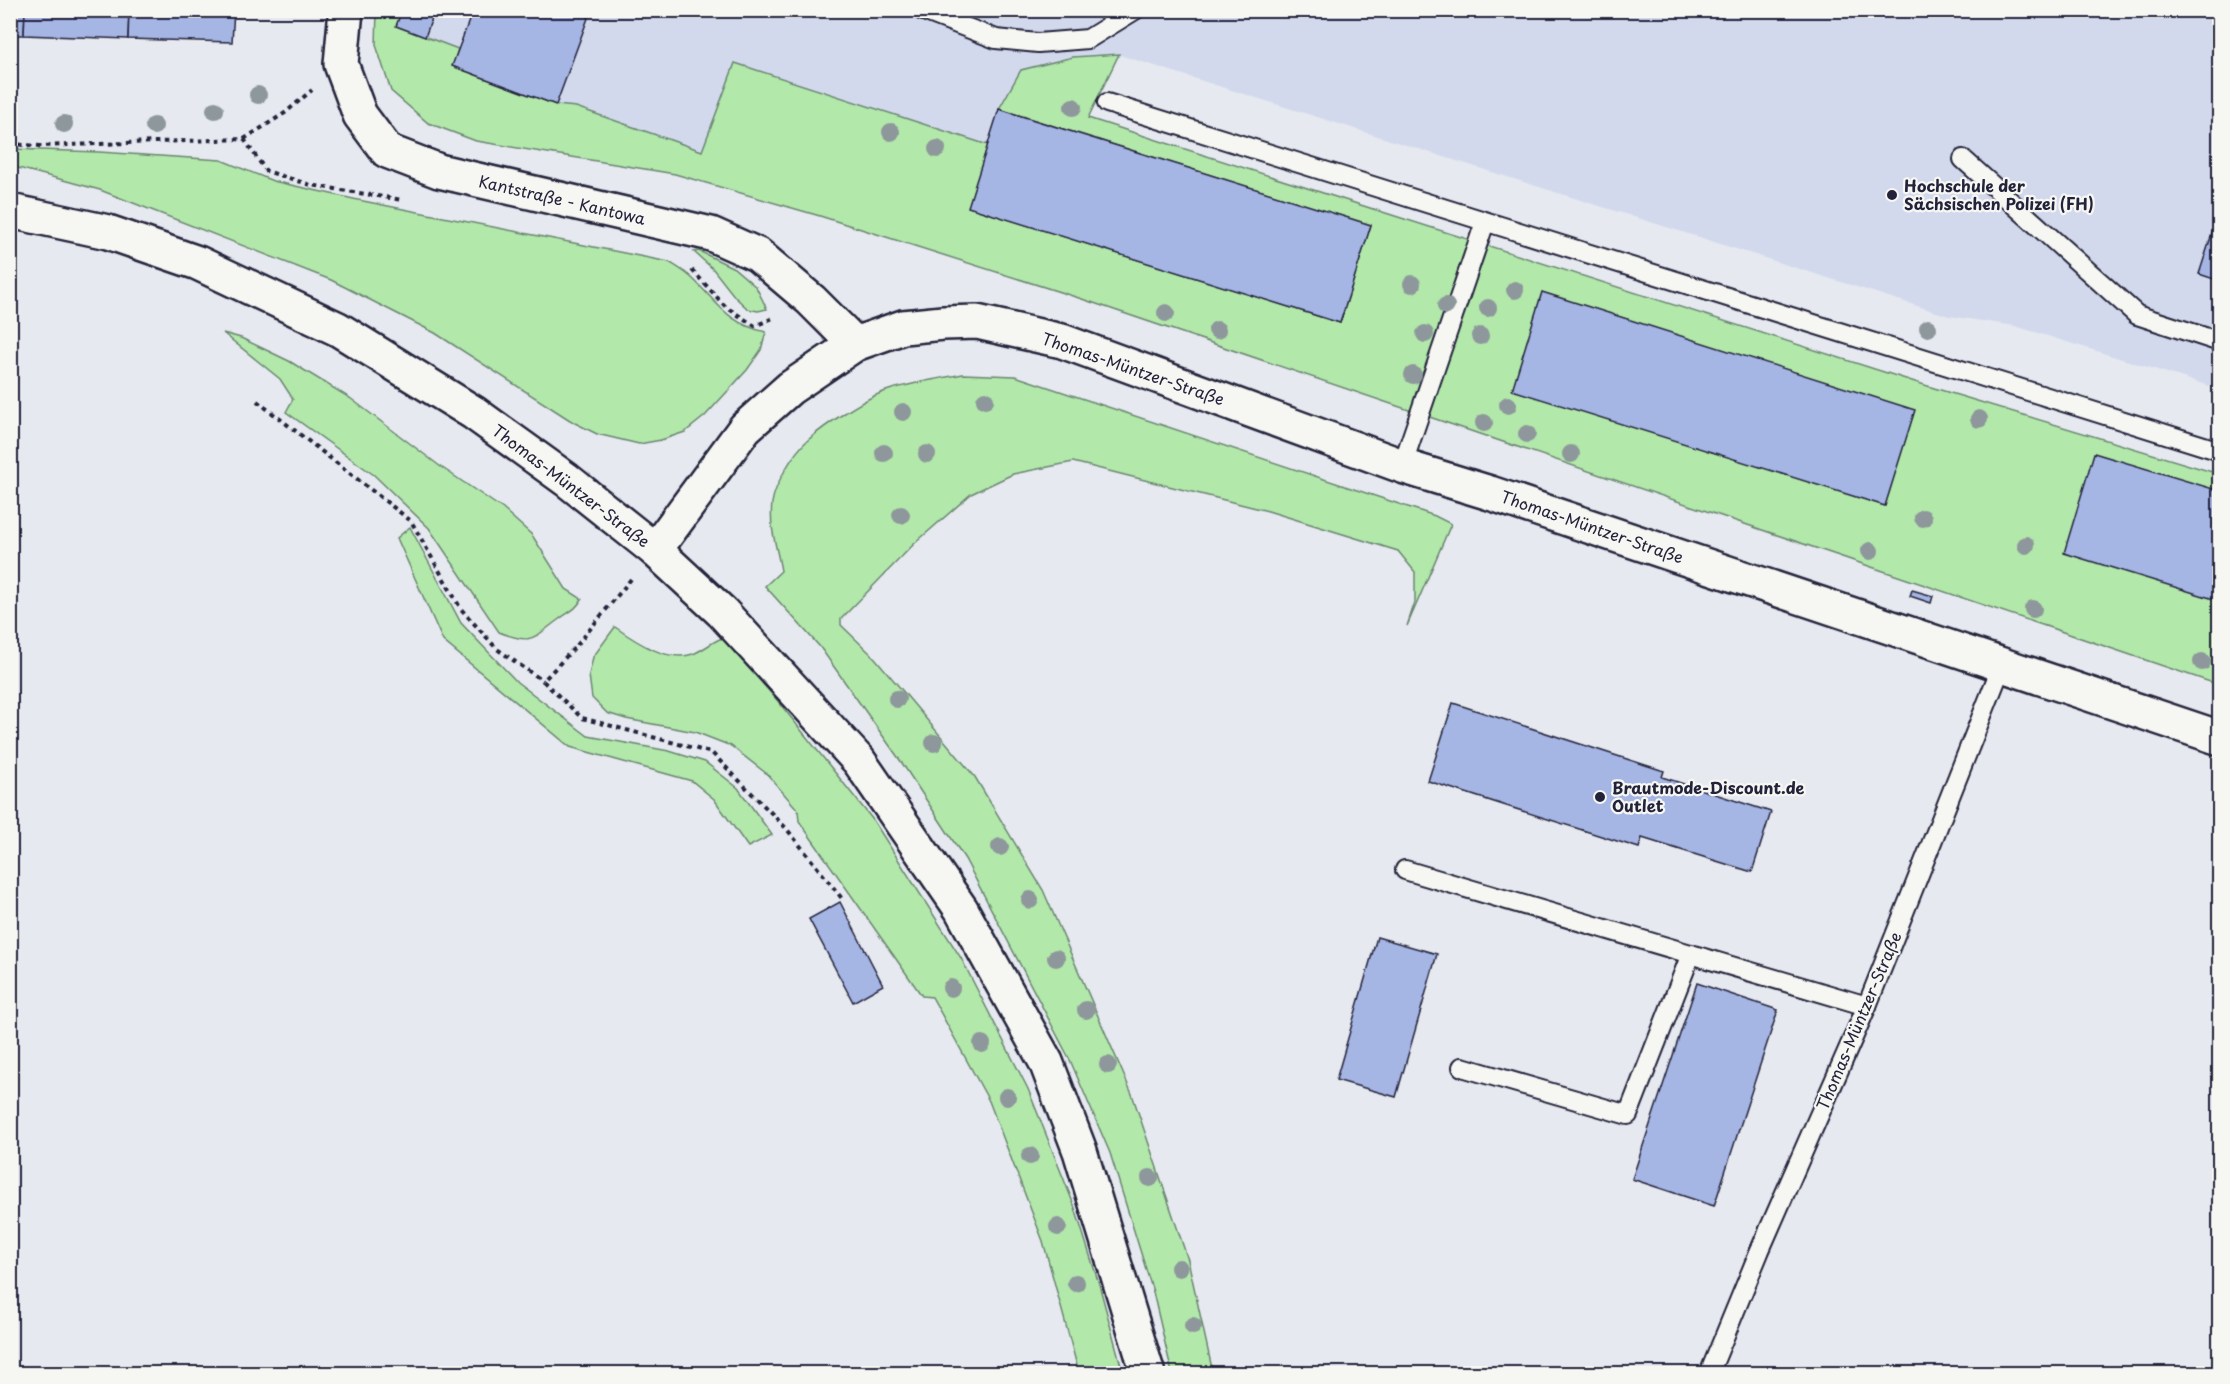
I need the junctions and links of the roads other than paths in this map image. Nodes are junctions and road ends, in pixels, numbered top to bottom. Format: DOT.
graph roads {
  1 [pos="346,10"];
  2 [pos="921,10"];
  3 [pos="1135,10"];
  4 [pos="1107,103"];
  5 [pos="1963,159"];
  6 [pos="10,211"];
  7 [pos="1485,222"];
  8 [pos="2220,342"];
  9 [pos="855,344"];
  10 [pos="2220,451"];
  11 [pos="1402,466"];
  12 [pos="655,550"];
  13 [pos="2002,665"];
  14 [pos="2220,738"];
  15 [pos="1405,870"];
  16 [pos="1691,954"];
  17 [pos="1867,1006"];
  18 [pos="1462,1067"];
  19 [pos="1148,1374"];
  20 [pos="1709,1374"];
  1 -- 9 [label="street, Kantstraße - Kantowa"];
  2 -- 3 [label="lane"];
  4 -- 7 [label="lane"];
  5 -- 8 [label="lane"];
  6 -- 12 [label="street, Thomas-Müntzer-Straße"];
  7 -- 10 [label="lane"];
  7 -- 11 [label="lane"];
  9 -- 11 [label="street, Thomas-Müntzer-Straße"];
  9 -- 12 [label="street, Thomas-Müntzer-Straße"];
  11 -- 13 [label="street, Thomas-Müntzer-Straße"];
  12 -- 19 [label="street"];
  13 -- 14 [label="street, Thomas-Müntzer-Straße"];
  13 -- 17 [label="lane, Thomas-Müntzer-Straße"];
  15 -- 16 [label="lane"];
  16 -- 17 [label="lane"];
  16 -- 18 [label="lane"];
  17 -- 20 [label="lane, Thomas-Müntzer-Straße"];
}
